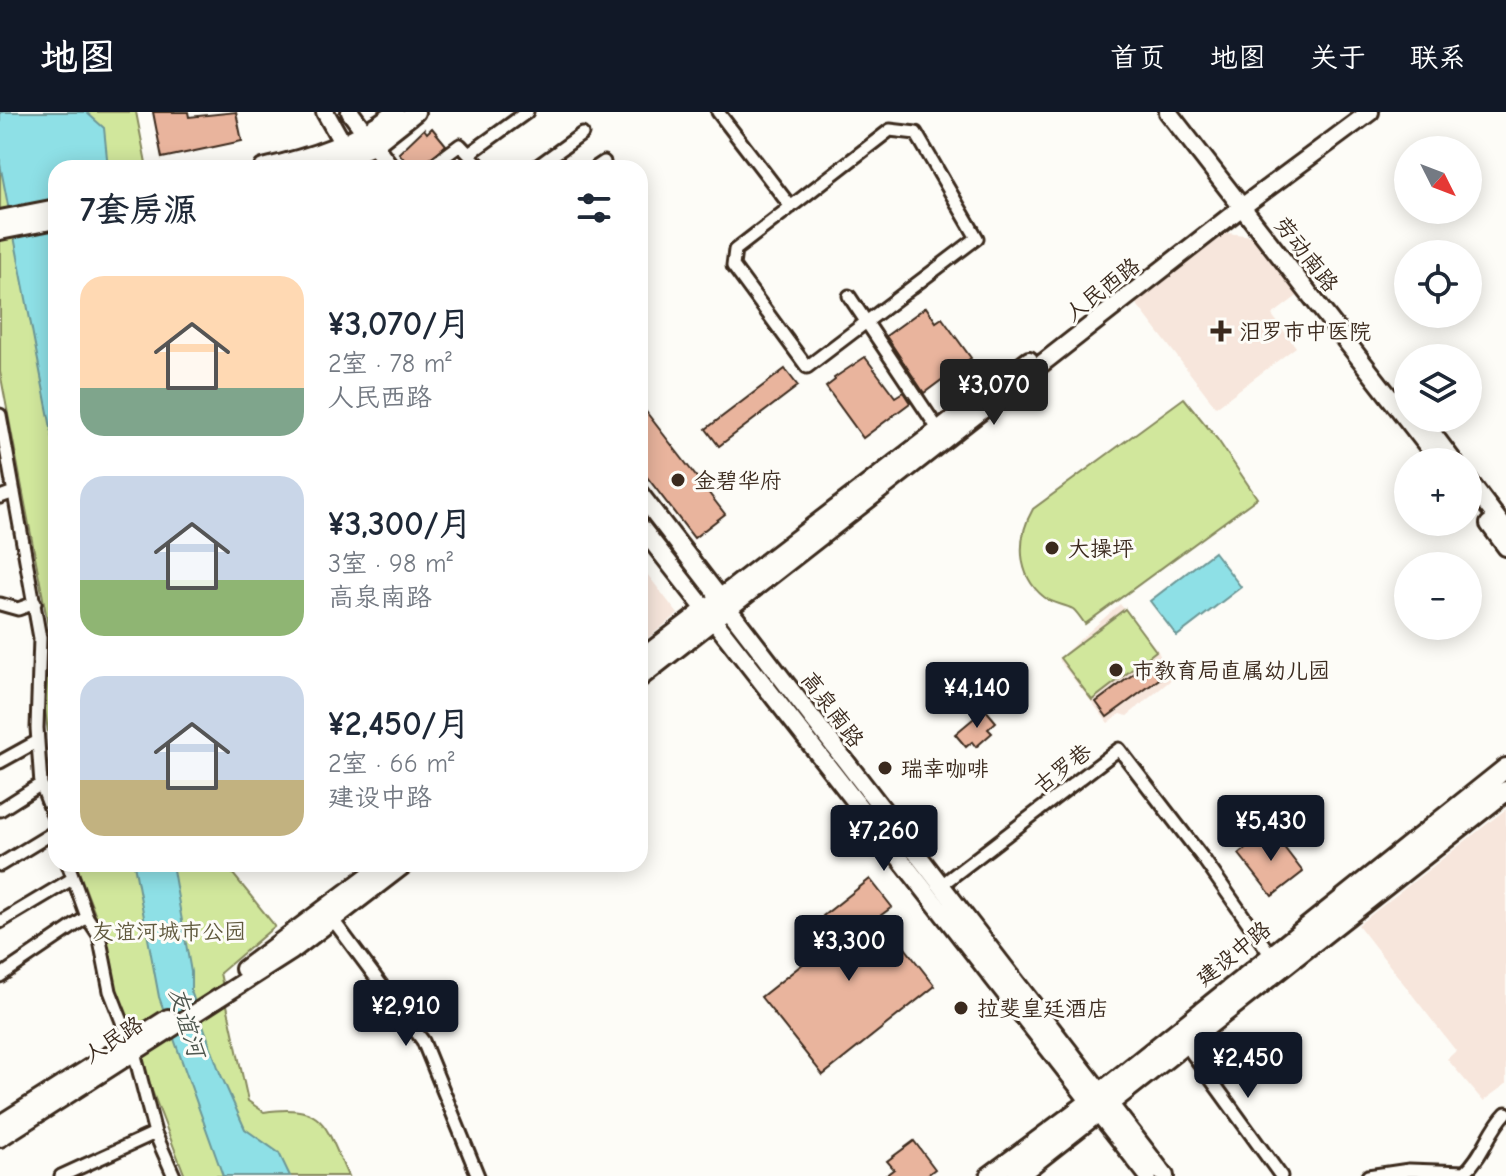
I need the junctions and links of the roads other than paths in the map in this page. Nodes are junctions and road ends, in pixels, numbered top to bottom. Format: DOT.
graph roads {
  1 [pos="325,112"];
  2 [pos="350,112"];
  3 [pos="395,112"];
  4 [pos="416,112"];
  5 [pos="527,112"];
  6 [pos="718,112"];
  7 [pos="1168,112"];
  8 [pos="1182,112"];
  9 [pos="1354,112"];
  10 [pos="1370,112"];
  11 [pos="582,134"];
  12 [pos="368,140"];
  13 [pos="469,154"];
  14 [pos="353,156"];
  15 [pos="300,160"];
  16 [pos="384,160"];
  17 [pos="440,160"];
  18 [pos="475,160"];
  19 [pos="546,160"];
  20 [pos="1244,201"];
  21 [pos="791,207"];
  22 [pos="48,210"];
  23 [pos="0,219"];
  24 [pos="48,222"];
  25 [pos="0,231"];
  26 [pos="849,296"];
  27 [pos="865,325"];
  28 [pos="1394,385"];
  29 [pos="0,415"];
  30 [pos="938,429"];
  31 [pos="3,447"];
  32 [pos="1429,448"];
  33 [pos="14,492"];
  34 [pos="0,497"];
  35 [pos="1482,498"];
  36 [pos="648,505"];
  37 [pos="1482,516"];
  38 [pos="1506,530"];
  39 [pos="648,536"];
  40 [pos="1506,547"];
  41 [pos="35,603"];
  42 [pos="723,603"];
  43 [pos="0,604"];
  44 [pos="708,614"];
  45 [pos="648,654"];
  46 [pos="648,670"];
  47 [pos="38,741"];
  48 [pos="0,762"];
  49 [pos="1506,768"];
  50 [pos="41,784"];
  51 [pos="1506,791"];
  52 [pos="48,802"];
  53 [pos="0,810"];
  54 [pos="48,836"];
  55 [pos="0,865"];
  56 [pos="70,872"];
  57 [pos="374,872"];
  58 [pos="395,872"];
  59 [pos="72,879"];
  60 [pos="940,886"];
  61 [pos="87,917"];
  62 [pos="333,920"];
  63 [pos="0,922"];
  64 [pos="1270,954"];
  65 [pos="0,976"];
  66 [pos="215,994"];
  67 [pos="139,1043"];
  68 [pos="1186,1045"];
  69 [pos="1099,1102"];
  70 [pos="1503,1121"];
  71 [pos="0,1124"];
  72 [pos="155,1133"];
  73 [pos="0,1138"];
  74 [pos="171,1175"];
  75 [pos="61,1176"];
  76 [pos="478,1176"];
  77 [pos="990,1176"];
  78 [pos="1017,1176"];
  79 [pos="1148,1176"];
  80 [pos="1165,1176"];
  81 [pos="1281,1176"];
  82 [pos="1368,1176"];
  1 -- 14 [label="street"];
  2 -- 12 [label="street"];
  3 -- 12 [label="street"];
  4 -- 12 [label="street"];
  5 -- 13 [label="street"];
  6 -- 21 [label="street"];
  7 -- 20 [label="street, 劳动南路"];
  8 -- 20 [label="street, 劳动南路"];
  9 -- 20 [label="street, 人民西路"];
  10 -- 20 [label="street, 人民西路"];
  11 -- 19 [label="street"];
  12 -- 14 [label="street"];
  12 -- 16 [label="street"];
  13 -- 17 [label="street"];
  13 -- 18 [label="street"];
  14 -- 15 [label="street"];
  20 -- 28 [label="street, 劳动南路"];
  20 -- 30 [label="street, 人民西路"];
  20 -- 32 [label="street, 劳动南路"];
  20 -- 42 [label="street, 人民西路"];
  21 -- 27 [label="street"];
  21 -- 27 [label="street"];
  22 -- 23 [label="street"];
  24 -- 25 [label="street"];
  26 -- 27 [label="street"];
  27 -- 30 [label="street"];
  29 -- 31 [label="street"];
  30 -- 42 [label="street, 人民西路"];
  31 -- 33 [label="street"];
  33 -- 34 [label="street"];
  33 -- 41 [label="street"];
  35 -- 38 [label="street"];
  36 -- 42 [label="street, 高泉南路"];
  37 -- 40 [label="street"];
  39 -- 44 [label="street, 高泉南路"];
  41 -- 43 [label="street"];
  41 -- 47 [label="street"];
  42 -- 44 [label="street"];
  42 -- 60 [label="street, 高泉南路"];
  44 -- 45 [label="street"];
  44 -- 46 [label="street"];
  44 -- 69 [label="street, 高泉南路"];
  47 -- 48 [label="street"];
  47 -- 50 [label="street"];
  49 -- 64 [label="main road, 建设中路"];
  50 -- 52 [label="street"];
  50 -- 53 [label="street"];
  51 -- 68 [label="main road, 建设中路"];
  54 -- 55 [label="street"];
  56 -- 59 [label="street"];
  57 -- 66 [label="street, 人民路"];
  58 -- 62 [label="street, 人民路"];
  59 -- 61 [label="street"];
  59 -- 63 [label="street"];
  60 -- 64 [label="street, 古罗巷"];
  60 -- 69 [label="street, 高泉南路"];
  61 -- 65 [label="street"];
  61 -- 67 [label="street"];
  62 -- 66 [label="street, 人民路"];
  62 -- 76 [label="street"];
  64 -- 69 [label="main road, 建设中路"];
  66 -- 67 [label="street, 人民路"];
  67 -- 71 [label="street, 人民路"];
  67 -- 72 [label="street"];
  67 -- 73 [label="street, 人民路"];
  68 -- 69 [label="main road, 建设中路"];
  68 -- 81 [label="street"];
  69 -- 77 [label="main road, 建设中路"];
  69 -- 78 [label="main road, 建设中路"];
  69 -- 79 [label="street"];
  69 -- 80 [label="street"];
  70 -- 82 [label="street"];
  72 -- 74 [label="street"];
  72 -- 75 [label="street"];
}
